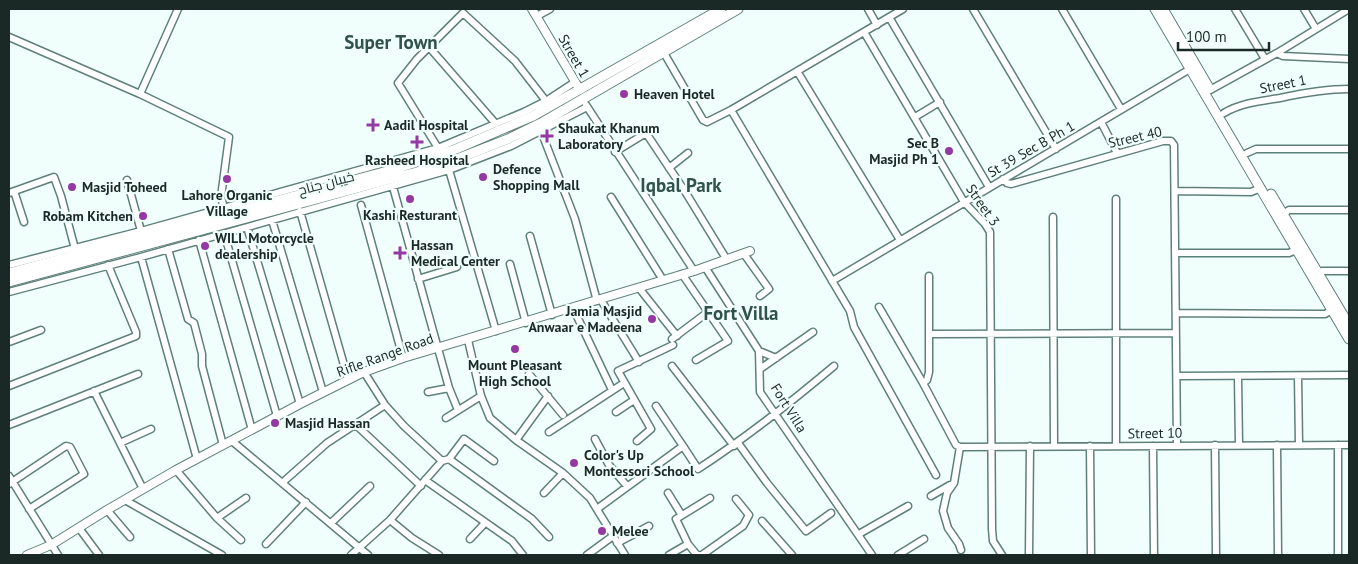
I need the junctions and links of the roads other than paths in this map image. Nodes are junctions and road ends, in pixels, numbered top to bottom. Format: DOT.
graph roads {
  1 [pos="178,9"];
  2 [pos="532,9"];
  3 [pos="550,9"];
  4 [pos="721,9"];
  5 [pos="738,9"];
  6 [pos="868,9"];
  7 [pos="903,9"];
  8 [pos="973,9"];
  9 [pos="1062,9"];
  10 [pos="1155,9"];
  11 [pos="1163,9"];
  12 [pos="1235,9"];
  13 [pos="1304,9"];
  14 [pos="1349,9"];
  15 [pos="537,16"];
  16 [pos="889,17"];
  17 [pos="877,25"];
  18 [pos="1316,29"];
  19 [pos="864,32"];
  20 [pos="9,37"];
  21 [pos="429,47"];
  22 [pos="664,53"];
  23 [pos="1277,53"];
  24 [pos="1265,59"];
  25 [pos="1349,59"];
  26 [pos="1190,69"];
  27 [pos="797,71"];
  28 [pos="577,86"];
  29 [pos="1349,89"];
  30 [pos="1210,90"];
  31 [pos="140,94"];
  32 [pos="546,101"];
  33 [pos="940,102"];
  34 [pos="585,104"];
  35 [pos="1121,109"];
  36 [pos="731,110"];
  37 [pos="1224,113"];
  38 [pos="914,118"];
  39 [pos="1101,122"];
  40 [pos="496,124"];
  41 [pos="541,131"];
  42 [pos="438,148"];
  43 [pos="1056,149"];
  44 [pos="1349,149"];
  45 [pos="616,152"];
  46 [pos="688,152"];
  47 [pos="1118,153"];
  48 [pos="1247,153"];
  49 [pos="669,168"];
  50 [pos="449,170"];
  51 [pos="1003,179"];
  52 [pos="128,180"];
  53 [pos="393,187"];
  54 [pos="989,187"];
  55 [pos="1261,188"];
  56 [pos="1176,191"];
  57 [pos="11,192"];
  58 [pos="610,197"];
  59 [pos="1116,199"];
  60 [pos="964,202"];
  61 [pos="361,205"];
  62 [pos="224,208"];
  63 [pos="1349,210"];
  64 [pos="300,212"];
  65 [pos="1283,214"];
  66 [pos="1053,217"];
  67 [pos="272,220"];
  68 [pos="24,222"];
  69 [pos="247,227"];
  70 [pos="141,231"];
  71 [pos="224,233"];
  72 [pos="530,236"];
  73 [pos="199,240"];
  74 [pos="900,240"];
  75 [pos="75,249"];
  76 [pos="168,249"];
  77 [pos="1296,250"];
  78 [pos="747,252"];
  79 [pos="1176,253"];
  80 [pos="141,257"];
  81 [pos="727,260"];
  82 [pos="510,264"];
  83 [pos="9,265"];
  84 [pos="108,265"];
  85 [pos="705,267"];
  86 [pos="457,268"];
  87 [pos="694,271"];
  88 [pos="1349,271"];
  89 [pos="9,273"];
  90 [pos="682,274"];
  91 [pos="1319,274"];
  92 [pos="928,276"];
  93 [pos="418,279"];
  94 [pos="663,280"];
  95 [pos="832,280"];
  96 [pos="9,282"];
  97 [pos="639,288"];
  98 [pos="9,292"];
  99 [pos="760,296"];
  100 [pos="599,300"];
  101 [pos="879,307"];
  102 [pos="573,308"];
  103 [pos="1332,310"];
  104 [pos="708,312"];
  105 [pos="1176,313"];
  106 [pos="552,315"];
  107 [pos="526,322"];
  108 [pos="1349,325"];
  109 [pos="41,330"];
  110 [pos="496,331"];
  111 [pos="813,332"];
  112 [pos="928,334"];
  113 [pos="991,334"];
  114 [pos="1054,334"];
  115 [pos="1115,334"];
  116 [pos="1176,334"];
  117 [pos="1349,339"];
  118 [pos="468,340"];
  119 [pos="674,340"];
  120 [pos="9,342"];
  121 [pos="438,348"];
  122 [pos="759,351"];
  123 [pos="403,358"];
  124 [pos="776,358"];
  125 [pos="696,360"];
  126 [pos="639,362"];
  127 [pos="672,366"];
  128 [pos="834,366"];
  129 [pos="760,369"];
  130 [pos="364,372"];
  131 [pos="138,374"];
  132 [pos="529,374"];
  133 [pos="1177,376"];
  134 [pos="1298,376"];
  135 [pos="1349,376"];
  136 [pos="1238,377"];
  137 [pos="348,379"];
  138 [pos="624,382"];
  139 [pos="924,383"];
  140 [pos="9,386"];
  141 [pos="449,388"];
  142 [pos="612,390"];
  143 [pos="94,391"];
  144 [pos="323,392"];
  145 [pos="428,392"];
  146 [pos="481,396"];
  147 [pos="548,396"];
  148 [pos="634,400"];
  149 [pos="300,404"];
  150 [pos="385,404"];
  151 [pos="656,406"];
  152 [pos="458,410"];
  153 [pos="616,412"];
  154 [pos="777,414"];
  155 [pos="563,415"];
  156 [pos="277,416"];
  157 [pos="446,418"];
  158 [pos="355,424"];
  159 [pos="9,425"];
  160 [pos="151,429"];
  161 [pos="252,430"];
  162 [pos="549,432"];
  163 [pos="595,439"];
  164 [pos="516,440"];
  165 [pos="232,441"];
  166 [pos="637,441"];
  167 [pos="120,443"];
  168 [pos="736,444"];
  169 [pos="223,445"];
  170 [pos="1177,445"];
  171 [pos="1215,445"];
  172 [pos="1238,445"];
  173 [pos="1299,445"];
  174 [pos="1338,445"];
  175 [pos="1349,445"];
  176 [pos="683,446"];
  177 [pos="992,446"];
  178 [pos="1030,446"];
  179 [pos="1054,446"];
  180 [pos="1090,446"];
  181 [pos="1116,446"];
  182 [pos="1153,446"];
  183 [pos="1277,446"];
  184 [pos="960,447"];
  185 [pos="197,459"];
  186 [pos="449,459"];
  187 [pos="442,461"];
  188 [pos="494,461"];
  189 [pos="176,470"];
  190 [pos="563,473"];
  191 [pos="936,475"];
  192 [pos="9,476"];
  193 [pos="282,482"];
  194 [pos="423,483"];
  195 [pos="11,484"];
  196 [pos="954,484"];
  197 [pos="370,486"];
  198 [pos="628,486"];
  199 [pos="143,489"];
  200 [pos="544,493"];
  201 [pos="668,493"];
  202 [pos="930,496"];
  203 [pos="246,498"];
  204 [pos="710,498"];
  205 [pos="736,499"];
  206 [pos="124,500"];
  207 [pos="306,502"];
  208 [pos="908,506"];
  209 [pos="29,509"];
  210 [pos="597,509"];
  211 [pos="107,510"];
  212 [pos="831,513"];
  213 [pos="681,514"];
  214 [pos="217,518"];
  215 [pos="390,520"];
  216 [pos="762,521"];
  217 [pos="331,523"];
  218 [pos="485,523"];
  219 [pos="648,526"];
  220 [pos="79,528"];
  221 [pos="859,534"];
  222 [pos="130,537"];
  223 [pos="549,537"];
  224 [pos="470,539"];
  225 [pos="924,539"];
  226 [pos="241,540"];
  227 [pos="615,540"];
  228 [pos="266,544"];
  229 [pos="688,544"];
  230 [pos="51,545"];
  231 [pos="360,547"];
  232 [pos="961,550"];
  233 [pos="27,555"];
  234 [pos="58,555"];
  235 [pos="99,555"];
  236 [pos="222,555"];
  237 [pos="351,555"];
  238 [pos="368,555"];
  239 [pos="439,555"];
  240 [pos="523,555"];
  241 [pos="587,555"];
  242 [pos="625,555"];
  243 [pos="669,555"];
  244 [pos="700,555"];
  245 [pos="792,555"];
  246 [pos="872,555"];
  247 [pos="898,555"];
  248 [pos="1002,555"];
  249 [pos="1030,555"];
  250 [pos="1090,555"];
  251 [pos="1154,555"];
  252 [pos="1216,555"];
  253 [pos="1278,555"];
  254 [pos="1338,555"];
  1 -- 31 [label="street"];
  2 -- 15 [label="street, Street 1"];
  3 -- 15 [label="street"];
  4 -- 28 [label="main road, خیبان جناح"];
  5 -- 22 [label="main road, خیبان جناح"];
  6 -- 17 [label="street"];
  7 -- 16 [label="street"];
  8 -- 43 [label="street"];
  9 -- 35 [label="street"];
  10 -- 26 [label="main road"];
  11 -- 30 [label="main road"];
  12 -- 24 [label="street"];
  13 -- 18 [label="street"];
  14 -- 18 [label="street"];
  15 -- 28 [label="street, Street 1"];
  16 -- 17 [label="street"];
  16 -- 33 [label="street"];
  17 -- 19 [label="street"];
  18 -- 23 [label="street"];
  19 -- 27 [label="street"];
  19 -- 38 [label="street, Street 3"];
  20 -- 31 [label="street"];
  21 -- 32 [label="street"];
  21 -- 40 [label="street"];
  21 -- 42 [label="street"];
  22 -- 34 [label="main road, خیبان جناح"];
  22 -- 36 [label="street"];
  23 -- 24 [label="street"];
  23 -- 25 [label="street"];
  24 -- 30 [label="street"];
  26 -- 35 [label="street, St 39 Sec B Ph 1"];
  26 -- 55 [label="main road"];
  27 -- 36 [label="street"];
  27 -- 74 [label="street"];
  28 -- 32 [label="street"];
  28 -- 89 [label="main road, خیبان جناح"];
  29 -- 37 [label="street, Street 1"];
  30 -- 37 [label="main road"];
  31 -- 62 [label="street"];
  32 -- 40 [label="street"];
  33 -- 38 [label="street"];
  33 -- 54 [label="street"];
  34 -- 41 [label="street"];
  34 -- 45 [label="street"];
  34 -- 96 [label="main road, خیبان جناح"];
  35 -- 39 [label="street, St 39 Sec B Ph 1"];
  36 -- 95 [label="street"];
  37 -- 48 [label="main road"];
  38 -- 60 [label="street, Street 3"];
  39 -- 43 [label="street, St 39 Sec B Ph 1"];
  39 -- 47 [label="street"];
  40 -- 42 [label="street"];
  41 -- 50 [label="street"];
  41 -- 100 [label="street"];
  42 -- 62 [label="street"];
  43 -- 51 [label="street, St 39 Sec B Ph 1"];
  44 -- 48 [label="street"];
  45 -- 49 [label="street"];
  45 -- 87 [label="street"];
  46 -- 49 [label="street"];
  47 -- 51 [label="street, Street 40"];
  47 -- 56 [label="street, Street 40"];
  48 -- 65 [label="main road"];
  49 -- 81 [label="street"];
  50 -- 53 [label="street"];
  50 -- 110 [label="street"];
  51 -- 54 [label="street, St 39 Sec B Ph 1"];
  52 -- 70 [label="street"];
  53 -- 64 [label="street"];
  53 -- 93 [label="street"];
  54 -- 60 [label="street, St 39 Sec B Ph 1"];
  55 -- 56 [label="street"];
  55 -- 77 [label="main road"];
  56 -- 79 [label="street"];
  57 -- 68 [label="street"];
  57 -- 75 [label="street"];
  58 -- 94 [label="street"];
  59 -- 115 [label="street"];
  60 -- 74 [label="street, St 39 Sec B Ph 1"];
  60 -- 113 [label="street, Street 3"];
  61 -- 123 [label="street"];
  62 -- 70 [label="street"];
  63 -- 65 [label="street"];
  64 -- 67 [label="street"];
  64 -- 137 [label="street"];
  65 -- 91 [label="main road"];
  66 -- 114 [label="street"];
  67 -- 69 [label="street"];
  67 -- 144 [label="street"];
  69 -- 71 [label="street"];
  69 -- 149 [label="street"];
  70 -- 75 [label="street"];
  71 -- 73 [label="street"];
  71 -- 156 [label="street"];
  72 -- 106 [label="street"];
  73 -- 76 [label="street"];
  73 -- 161 [label="street"];
  74 -- 95 [label="street, St 39 Sec B Ph 1"];
  75 -- 83 [label="street"];
  76 -- 80 [label="street"];
  76 -- 169 [label="street"];
  77 -- 79 [label="street"];
  77 -- 103 [label="main road"];
  78 -- 81 [label="street, Rifle Range Road"];
  78 -- 99 [label="street"];
  79 -- 105 [label="street"];
  80 -- 84 [label="street"];
  80 -- 185 [label="street"];
  81 -- 85 [label="street, Rifle Range Road"];
  82 -- 107 [label="street"];
  84 -- 98 [label="street"];
  84 -- 140 [label="street"];
  85 -- 87 [label="street, Rifle Range Road"];
  85 -- 122 [label="street, Fort Villa"];
  86 -- 93 [label="street"];
  87 -- 90 [label="street, Rifle Range Road"];
  88 -- 91 [label="street"];
  90 -- 94 [label="street, Rifle Range Road"];
  90 -- 104 [label="street"];
  91 -- 108 [label="main road"];
  92 -- 112 [label="street"];
  93 -- 121 [label="street"];
  94 -- 97 [label="street, Rifle Range Road"];
  95 -- 191 [label="street"];
  97 -- 100 [label="street, Rifle Range Road"];
  97 -- 119 [label="street"];
  100 -- 102 [label="street, Rifle Range Road"];
  100 -- 126 [label="street"];
  101 -- 139 [label="street"];
  102 -- 106 [label="street, Rifle Range Road"];
  102 -- 142 [label="street"];
  103 -- 105 [label="street"];
  103 -- 117 [label="main road"];
  104 -- 119 [label="street"];
  104 -- 125 [label="street"];
  105 -- 116 [label="street"];
  106 -- 107 [label="street, Rifle Range Road"];
  107 -- 110 [label="street, Rifle Range Road"];
  109 -- 120 [label="street"];
  110 -- 118 [label="street, Rifle Range Road"];
  111 -- 124 [label="street"];
  112 -- 113 [label="street"];
  112 -- 139 [label="street"];
  113 -- 114 [label="street"];
  113 -- 177 [label="street, Street 3"];
  114 -- 115 [label="street"];
  114 -- 179 [label="street"];
  115 -- 116 [label="street"];
  115 -- 181 [label="street"];
  116 -- 133 [label="street"];
  118 -- 121 [label="street, Rifle Range Road"];
  118 -- 146 [label="street"];
  119 -- 126 [label="street"];
  121 -- 123 [label="street, Rifle Range Road"];
  121 -- 141 [label="street"];
  122 -- 124 [label="street"];
  122 -- 129 [label="street, Fort Villa"];
  123 -- 130 [label="street, Rifle Range Road"];
  124 -- 129 [label="street"];
  126 -- 138 [label="street"];
  127 -- 168 [label="street"];
  128 -- 154 [label="street"];
  129 -- 154 [label="street, Fort Villa"];
  130 -- 137 [label="street, Rifle Range Road"];
  130 -- 150 [label="street"];
  131 -- 143 [label="street"];
  132 -- 147 [label="street"];
  133 -- 136 [label="street"];
  133 -- 170 [label="street"];
  134 -- 135 [label="street"];
  134 -- 136 [label="street"];
  134 -- 173 [label="street"];
  136 -- 172 [label="street"];
  137 -- 144 [label="street, Rifle Range Road"];
  138 -- 142 [label="street"];
  138 -- 148 [label="street"];
  139 -- 184 [label="street"];
  141 -- 145 [label="street"];
  141 -- 152 [label="street"];
  142 -- 162 [label="street"];
  143 -- 159 [label="street"];
  143 -- 167 [label="street"];
  144 -- 149 [label="street, Rifle Range Road"];
  146 -- 152 [label="street"];
  146 -- 164 [label="street"];
  147 -- 155 [label="street"];
  147 -- 164 [label="street"];
  148 -- 153 [label="street"];
  148 -- 166 [label="street"];
  149 -- 156 [label="street, Rifle Range Road"];
  150 -- 158 [label="street"];
  150 -- 187 [label="street"];
  151 -- 176 [label="street"];
  152 -- 157 [label="street"];
  154 -- 168 [label="street"];
  154 -- 221 [label="street, Fort Villa"];
  156 -- 161 [label="street, Rifle Range Road"];
  158 -- 193 [label="street"];
  158 -- 194 [label="street"];
  160 -- 167 [label="street"];
  161 -- 165 [label="street, Rifle Range Road"];
  163 -- 198 [label="street"];
  164 -- 190 [label="street"];
  165 -- 169 [label="street, Rifle Range Road"];
  165 -- 193 [label="street"];
  167 -- 199 [label="street"];
  168 -- 176 [label="street"];
  168 -- 212 [label="street"];
  169 -- 185 [label="street, Rifle Range Road"];
  170 -- 171 [label="street, Street 10"];
  170 -- 182 [label="street, Street 10"];
  171 -- 172 [label="street, Street 10"];
  171 -- 252 [label="street"];
  172 -- 183 [label="street, Street 10"];
  173 -- 174 [label="street, Street 10"];
  173 -- 183 [label="street, Street 10"];
  174 -- 175 [label="street, Street 10"];
  174 -- 254 [label="street"];
  176 -- 198 [label="street"];
  177 -- 178 [label="street, Street 10"];
  177 -- 184 [label="street, Street 10"];
  177 -- 248 [label="street, Street 3"];
  178 -- 179 [label="street, Street 10"];
  178 -- 249 [label="street"];
  179 -- 180 [label="street, Street 10"];
  180 -- 181 [label="street, Street 10"];
  180 -- 250 [label="street"];
  181 -- 182 [label="street, Street 10"];
  182 -- 251 [label="street"];
  183 -- 253 [label="street"];
  184 -- 196 [label="street"];
  185 -- 189 [label="street, Rifle Range Road"];
  186 -- 187 [label="street"];
  186 -- 188 [label="street"];
  186 -- 223 [label="street"];
  187 -- 194 [label="street"];
  189 -- 199 [label="street, Rifle Range Road"];
  189 -- 214 [label="street"];
  190 -- 200 [label="street"];
  190 -- 210 [label="street"];
  192 -- 195 [label="street"];
  193 -- 207 [label="street"];
  194 -- 215 [label="street"];
  194 -- 218 [label="street"];
  195 -- 209 [label="street"];
  195 -- 209 [label="street"];
  196 -- 202 [label="street"];
  196 -- 232 [label="street"];
  197 -- 217 [label="street"];
  198 -- 210 [label="street"];
  199 -- 206 [label="street, Rifle Range Road"];
  201 -- 213 [label="street"];
  203 -- 214 [label="street"];
  204 -- 213 [label="street"];
  205 -- 244 [label="street"];
  206 -- 211 [label="street, Rifle Range Road"];
  206 -- 236 [label="street"];
  207 -- 217 [label="street"];
  207 -- 228 [label="street"];
  208 -- 221 [label="street"];
  209 -- 230 [label="street"];
  210 -- 227 [label="street"];
  211 -- 220 [label="street, Rifle Range Road"];
  211 -- 222 [label="street"];
  213 -- 229 [label="street"];
  214 -- 226 [label="street"];
  215 -- 231 [label="street"];
  215 -- 239 [label="street"];
  216 -- 245 [label="street"];
  217 -- 231 [label="street"];
  218 -- 224 [label="street"];
  218 -- 240 [label="street"];
  219 -- 227 [label="street"];
  220 -- 230 [label="street, Rifle Range Road"];
  220 -- 235 [label="street"];
  221 -- 246 [label="street, Fort Villa"];
  225 -- 247 [label="street"];
  227 -- 241 [label="street"];
  227 -- 242 [label="street"];
  229 -- 243 [label="street"];
  229 -- 244 [label="street"];
  230 -- 233 [label="street, Rifle Range Road"];
  230 -- 234 [label="street"];
  231 -- 237 [label="street"];
  231 -- 238 [label="street"];
}
